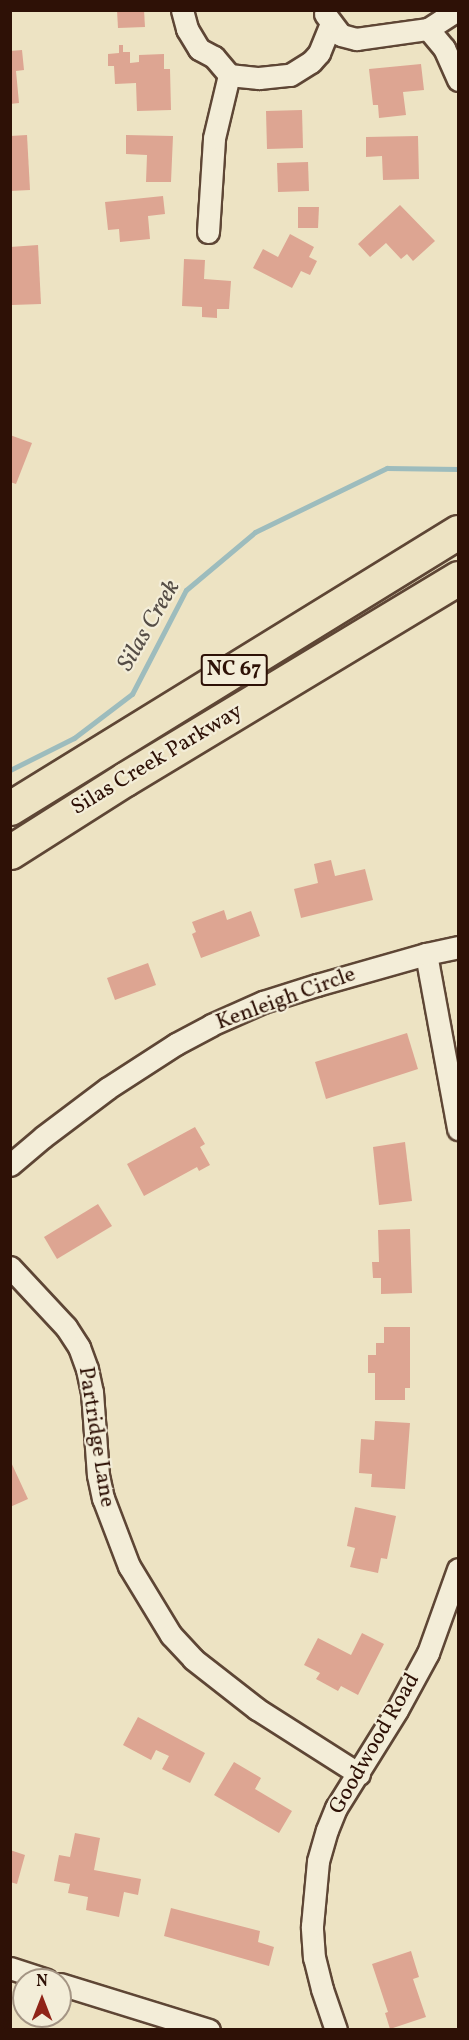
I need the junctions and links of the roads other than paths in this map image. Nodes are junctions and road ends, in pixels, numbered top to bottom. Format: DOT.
graph roads {
  1 [pos="182,10"];
  2 [pos="457,10"];
  3 [pos="327,17"];
  4 [pos="428,29"];
  5 [pos="229,75"];
  6 [pos="459,80"];
  7 [pos="208,232"];
  8 [pos="459,532"];
  9 [pos="459,578"];
  10 [pos="10,808"];
  11 [pos="10,852"];
  12 [pos="459,947"];
  13 [pos="426,954"];
  14 [pos="459,1129"];
  15 [pos="10,1166"];
  16 [pos="10,1267"];
  17 [pos="459,1569"];
  18 [pos="359,1774"];
  19 [pos="72,1988"];
  20 [pos="209,2030"];
  21 [pos="336,2030"];
  1 -- 5 [label="street"];
  2 -- 4 [label="street"];
  3 -- 4 [label="street"];
  3 -- 5 [label="street"];
  4 -- 6 [label="street"];
  5 -- 7 [label="street"];
  8 -- 10 [label="main road, Silas Creek Parkway / NC 67"];
  9 -- 11 [label="main road, Silas Creek Parkway / NC 67"];
  12 -- 13 [label="street, Kenleigh Circle"];
  13 -- 14 [label="street"];
  13 -- 15 [label="street, Kenleigh Circle"];
  16 -- 18 [label="street, Partridge Lane"];
  17 -- 18 [label="street, Goodwood Road"];
  18 -- 21 [label="street, Goodwood Road"];
  19 -- 20 [label="street"];
}
